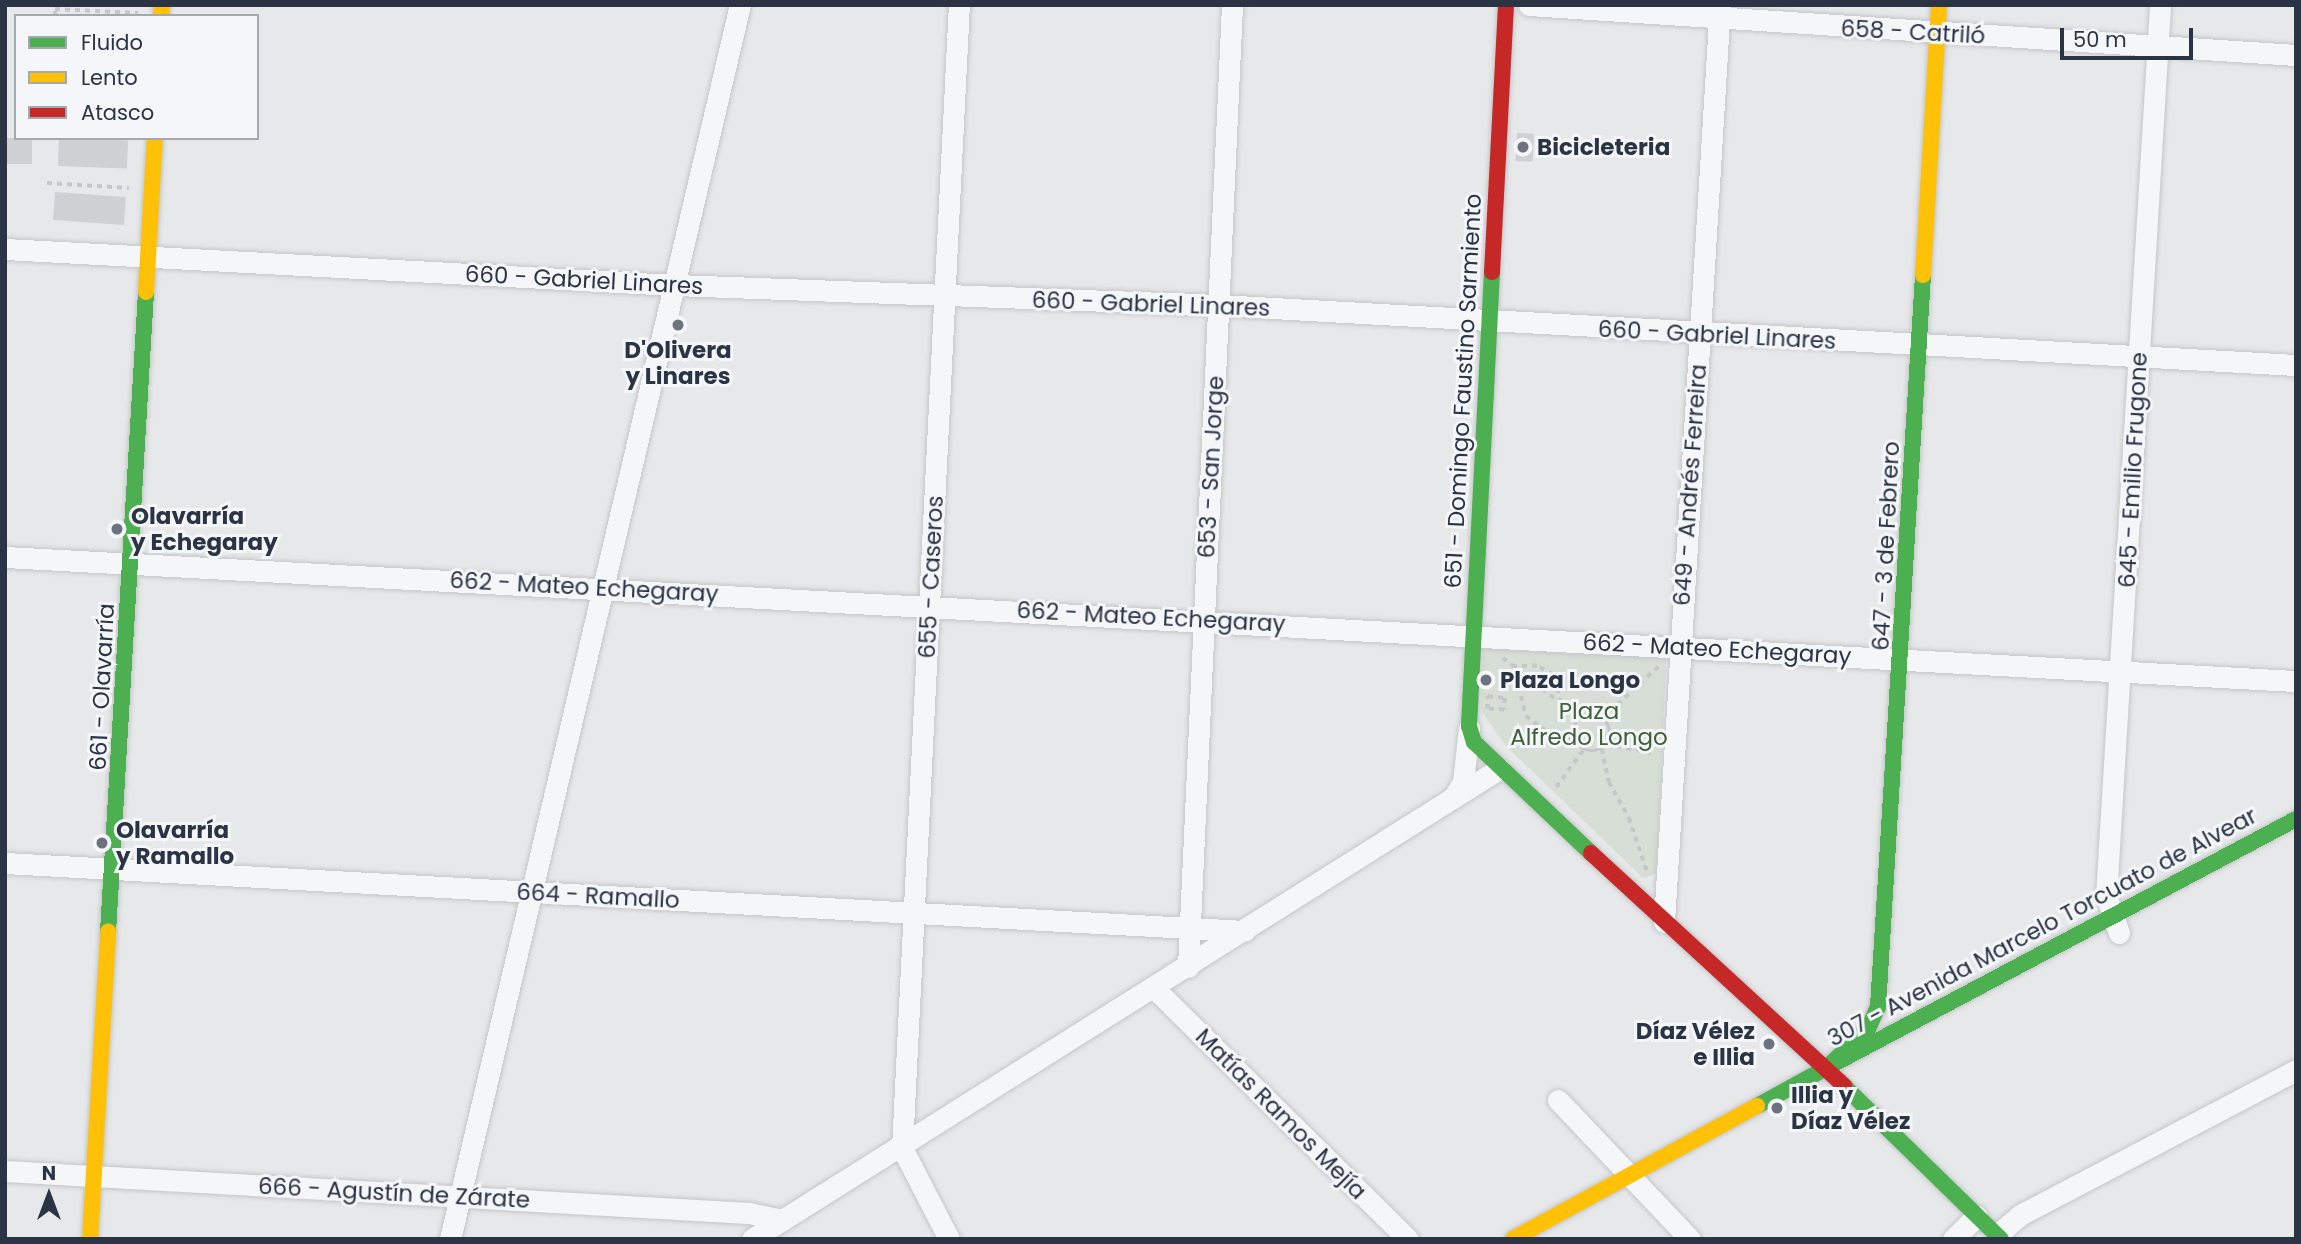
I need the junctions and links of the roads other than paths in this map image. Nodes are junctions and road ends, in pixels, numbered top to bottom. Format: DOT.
graph roads {
  1 [pos="740,5"];
  2 [pos="959,5"];
  3 [pos="1233,5"];
  4 [pos="1506,5"];
  5 [pos="1530,5"];
  6 [pos="1939,5"];
  7 [pos="2160,5"];
  8 [pos="1719,13"];
  9 [pos="1937,33"];
  10 [pos="2158,46"];
  11 [pos="2296,55"];
  12 [pos="155,140"];
  13 [pos="5,249"];
  14 [pos="148,257"];
  15 [pos="675,285"];
  16 [pos="945,296"];
  17 [pos="1219,305"];
  18 [pos="1489,322"];
  19 [pos="1701,333"];
  20 [pos="1920,346"];
  21 [pos="2139,358"];
  22 [pos="2296,365"];
  23 [pos="5,557"];
  24 [pos="132,564"];
  25 [pos="604,587"];
  26 [pos="929,604"];
  27 [pos="1204,620"];
  28 [pos="1474,634"];
  29 [pos="1679,648"];
  30 [pos="1902,660"];
  31 [pos="2121,671"];
  32 [pos="2296,681"];
  33 [pos="1469,726"];
  34 [pos="1499,769"];
  35 [pos="1453,798"];
  36 [pos="2296,819"];
  37 [pos="5,863"];
  38 [pos="114,869"];
  39 [pos="532,892"];
  40 [pos="916,913"];
  41 [pos="1664,922"];
  42 [pos="2121,925"];
  43 [pos="1190,929"];
  44 [pos="1244,931"];
  45 [pos="1188,967"];
  46 [pos="1155,989"];
  47 [pos="1880,991"];
  48 [pos="1912,1019"];
  49 [pos="1826,1068"];
  50 [pos="2296,1070"];
  51 [pos="1558,1100"];
  52 [pos="902,1148"];
  53 [pos="5,1171"];
  54 [pos="1627,1174"];
  55 [pos="93,1176"];
  56 [pos="460,1197"];
  57 [pos="1977,1216"];
  58 [pos="782,1220"];
  59 [pos="1685,1237"];
  60 [pos="1999,1237"];
  61 [pos="90,1239"];
  62 [pos="450,1239"];
  63 [pos="752,1239"];
  64 [pos="949,1239"];
  65 [pos="1408,1239"];
  66 [pos="1513,1239"];
  67 [pos="1954,1239"];
  1 -- 15 [label="street"];
  2 -- 16 [label="street, 655 - Caseros"];
  3 -- 17 [label="street, 653 - San Jorge"];
  4 -- 18 [label="street, 651 - Domingo Faustino Sarmiento"];
  5 -- 8 [label="street, 658 - Catriló"];
  6 -- 9 [label="street, 647 - 3 de Febrero"];
  7 -- 10 [label="street, 645 - Emilio Frugone"];
  8 -- 9 [label="street, 658 - Catriló"];
  8 -- 19 [label="street, 649 - Andrés Ferreira"];
  9 -- 10 [label="street, 658 - Catriló"];
  9 -- 20 [label="street, 647 - 3 de Febrero"];
  10 -- 11 [label="street, 658 - Catriló"];
  10 -- 21 [label="street, 645 - Emilio Frugone"];
  12 -- 14 [label="street, 661 - Olavarría"];
  13 -- 14 [label="street, 660 - Gabriel Linares"];
  14 -- 15 [label="street, 660 - Gabriel Linares"];
  14 -- 24 [label="street, 661 - Olavarría"];
  15 -- 16 [label="street, 660 - Gabriel Linares"];
  15 -- 25 [label="street"];
  16 -- 17 [label="street, 660 - Gabriel Linares"];
  16 -- 26 [label="street, 655 - Caseros"];
  17 -- 18 [label="street, 660 - Gabriel Linares"];
  17 -- 27 [label="street, 653 - San Jorge"];
  18 -- 19 [label="street, 660 - Gabriel Linares"];
  18 -- 28 [label="street, 651 - Domingo Faustino Sarmiento"];
  19 -- 20 [label="street, 660 - Gabriel Linares"];
  19 -- 29 [label="street, 649 - Andrés Ferreira"];
  20 -- 21 [label="street, 660 - Gabriel Linares"];
  20 -- 30 [label="street, 647 - 3 de Febrero"];
  21 -- 22 [label="street, 660 - Gabriel Linares"];
  21 -- 31 [label="street, 645 - Emilio Frugone"];
  23 -- 24 [label="street, 662 - Mateo Echegaray"];
  24 -- 25 [label="street, 662 - Mateo Echegaray"];
  24 -- 38 [label="street, 661 - Olavarría"];
  25 -- 26 [label="street, 662 - Mateo Echegaray"];
  25 -- 39 [label="street"];
  26 -- 27 [label="street, 662 - Mateo Echegaray"];
  26 -- 40 [label="street, 655 - Caseros"];
  27 -- 28 [label="street, 662 - Mateo Echegaray"];
  27 -- 43 [label="street, 653 - San Jorge"];
  28 -- 29 [label="street, 662 - Mateo Echegaray"];
  28 -- 33 [label="street, 651 - Domingo Faustino Sarmiento"];
  29 -- 30 [label="street, 662 - Mateo Echegaray"];
  29 -- 41 [label="street, 649 - Andrés Ferreira"];
  30 -- 31 [label="street, 662 - Mateo Echegaray"];
  30 -- 47 [label="street, 647 - 3 de Febrero"];
  31 -- 32 [label="street, 662 - Mateo Echegaray"];
  31 -- 42 [label="street, 645 - Emilio Frugone"];
  33 -- 34 [label="street"];
  33 -- 35 [label="street"];
  34 -- 35 [label="street"];
  34 -- 41 [label="street"];
  35 -- 44 [label="street"];
  36 -- 42 [label="street, 307 - Avenida Marcelo Torcuato de Alvear"];
  37 -- 38 [label="street, 664 - Ramallo"];
  38 -- 39 [label="street, 664 - Ramallo"];
  38 -- 55 [label="street, 661 - Olavarría"];
  39 -- 40 [label="street, 664 - Ramallo"];
  39 -- 56 [label="street"];
  40 -- 43 [label="street, 664 - Ramallo"];
  40 -- 52 [label="street, 655 - Caseros"];
  41 -- 49 [label="street"];
  42 -- 48 [label="street, 307 - Avenida Marcelo Torcuato de Alvear"];
  42 -- 49 [label="street, 307 - Avenida Marcelo Torcuato de Alvear"];
  43 -- 44 [label="street, 664 - Ramallo"];
  43 -- 45 [label="street"];
  44 -- 45 [label="street"];
  45 -- 46 [label="street"];
  46 -- 52 [label="street"];
  46 -- 65 [label="street, Matías Ramos Mejía"];
  47 -- 48 [label="street"];
  47 -- 49 [label="street, 647 - 3 de Febrero"];
  48 -- 49 [label="street, 307 - Avenida Marcelo Torcuato de Alvear"];
  49 -- 54 [label="street"];
  49 -- 57 [label="street"];
  50 -- 60 [label="street"];
  51 -- 54 [label="street"];
  52 -- 58 [label="street"];
  52 -- 64 [label="street"];
  53 -- 55 [label="street, 666 - Agustín de Zárate"];
  54 -- 59 [label="street"];
  54 -- 66 [label="street"];
  55 -- 56 [label="street, 666 - Agustín de Zárate"];
  55 -- 61 [label="street, 661 - Olavarría"];
  56 -- 58 [label="street, 666 - Agustín de Zárate"];
  56 -- 62 [label="street"];
  57 -- 60 [label="street"];
  57 -- 67 [label="street"];
  58 -- 63 [label="street"];
}
